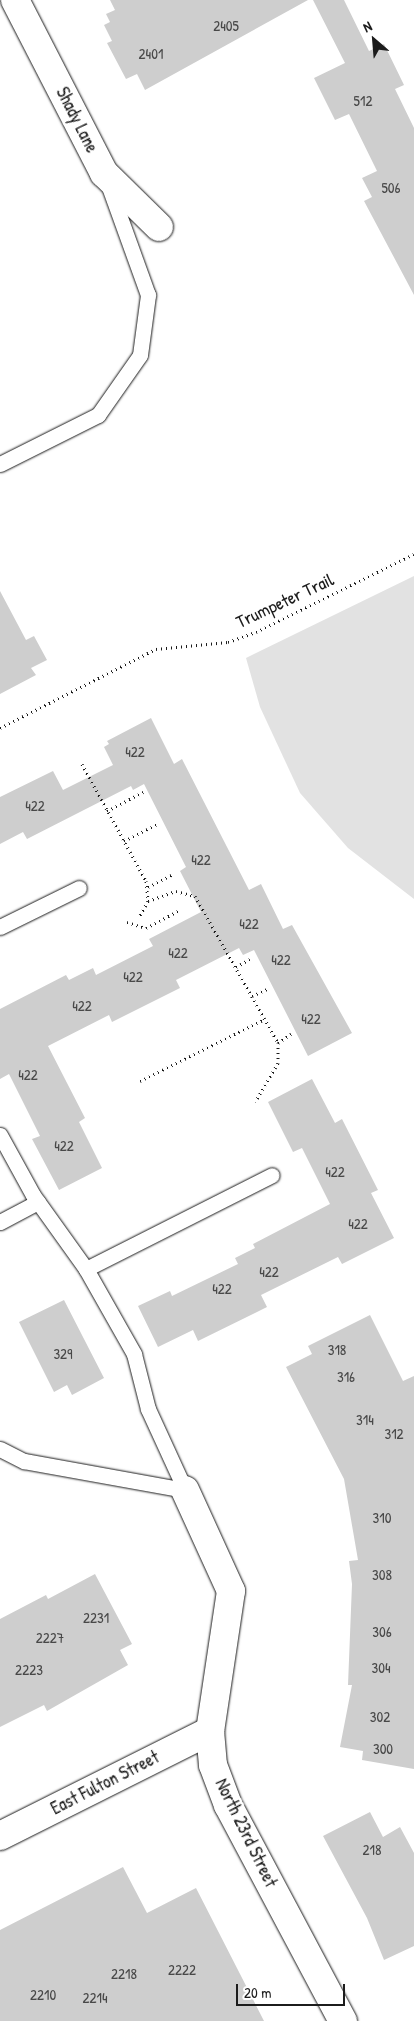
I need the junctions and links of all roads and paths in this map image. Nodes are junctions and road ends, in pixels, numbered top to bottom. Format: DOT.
graph roads {
  1 [pos="15,0"];
  2 [pos="104,173"];
  3 [pos="159,226"];
  4 [pos="0,464"];
  5 [pos="414,554"];
  6 [pos="0,728"];
  7 [pos="82,764"];
  8 [pos="143,792"];
  9 [pos="107,811"];
  10 [pos="158,824"];
  11 [pos="124,841"];
  12 [pos="173,874"];
  13 [pos="148,887"];
  14 [pos="79,888"];
  15 [pos="148,901"];
  16 [pos="180,910"];
  17 [pos="139,916"];
  18 [pos="127,922"];
  19 [pos="0,926"];
  20 [pos="250,959"];
  21 [pos="236,967"];
  22 [pos="267,989"];
  23 [pos="252,996"];
  24 [pos="265,1019"];
  25 [pos="291,1034"];
  26 [pos="278,1043"];
  27 [pos="140,1081"];
  28 [pos="255,1102"];
  29 [pos="0,1135"];
  30 [pos="272,1175"];
  31 [pos="38,1202"];
  32 [pos="0,1222"];
  33 [pos="86,1269"];
  34 [pos="0,1449"];
  35 [pos="185,1490"];
  36 [pos="210,1731"];
  37 [pos="0,1836"];
  38 [pos="343,2021"];
  1 -- 2 [label="street, Shady Lane"];
  2 -- 3 [label="street, Shady Lane"];
  2 -- 4 [label="lane"];
  5 -- 6 [label="path, Trumpeter Trail"];
  7 -- 9 [label="path"];
  8 -- 9 [label="path"];
  9 -- 11 [label="path"];
  10 -- 11 [label="path"];
  11 -- 13 [label="path"];
  12 -- 13 [label="path"];
  13 -- 15 [label="path"];
  14 -- 19 [label="lane"];
  15 -- 17 [label="path"];
  15 -- 21 [label="path"];
  16 -- 18 [label="path"];
  20 -- 21 [label="path"];
  21 -- 23 [label="path"];
  22 -- 23 [label="path"];
  23 -- 24 [label="path"];
  24 -- 26 [label="path"];
  24 -- 27 [label="path"];
  25 -- 26 [label="path"];
  26 -- 28 [label="path"];
  29 -- 31 [label="lane"];
  30 -- 33 [label="lane"];
  31 -- 32 [label="lane"];
  31 -- 33 [label="lane"];
  33 -- 35 [label="lane"];
  34 -- 35 [label="lane"];
  35 -- 36 [label="street, North 23rd Street"];
  36 -- 37 [label="street, East Fulton Street"];
  36 -- 38 [label="street, North 23rd Street"];
}
